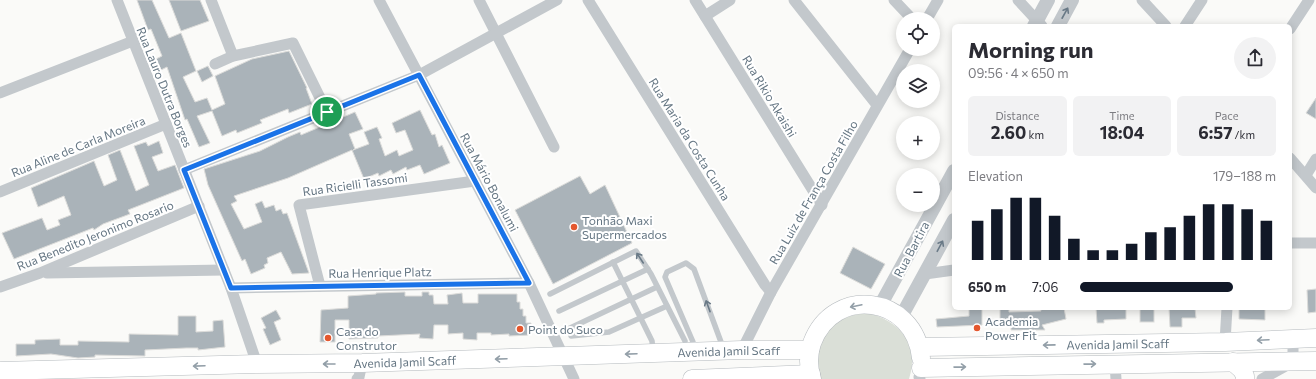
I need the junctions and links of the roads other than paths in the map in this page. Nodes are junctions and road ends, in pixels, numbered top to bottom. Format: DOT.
graph roads {
  1 [pos="117,0"];
  2 [pos="211,0"];
  3 [pos="379,0"];
  4 [pos="479,0"];
  5 [pos="557,0"];
  6 [pos="588,0"];
  7 [pos="695,0"];
  8 [pos="730,0"];
  9 [pos="794,0"];
  10 [pos="894,0"];
  11 [pos="938,0"];
  12 [pos="1018,0"];
  13 [pos="1048,0"];
  14 [pos="1072,0"];
  15 [pos="1142,0"];
  16 [pos="1202,0"];
  17 [pos="1308,0"];
  18 [pos="905,12"];
  19 [pos="931,12"];
  20 [pos="706,16"];
  21 [pos="1038,24"];
  22 [pos="1059,24"];
  23 [pos="1164,24"];
  24 [pos="1186,24"];
  25 [pos="1292,26"];
  26 [pos="496,32"];
  27 [pos="133,41"];
  28 [pos="233,56"];
  29 [pos="906,56"];
  30 [pos="215,64"];
  31 [pos="419,75"];
  32 [pos="0,93"];
  33 [pos="877,105"];
  34 [pos="327,112"];
  35 [pos="166,124"];
  36 [pos="554,147"];
  37 [pos="1316,159"];
  38 [pos="1292,160"];
  39 [pos="184,170"];
  40 [pos="1306,175"];
  41 [pos="952,176"];
  42 [pos="475,180"];
  43 [pos="1316,188"];
  44 [pos="0,192"];
  45 [pos="822,205"];
  46 [pos="199,206"];
  47 [pos="952,224"];
  48 [pos="1292,243"];
  49 [pos="1316,243"];
  50 [pos="614,262"];
  51 [pos="648,269"];
  52 [pos="224,270"];
  53 [pos="952,270"];
  54 [pos="40,273"];
  55 [pos="925,274"];
  56 [pos="622,282"];
  57 [pos="529,283"];
  58 [pos="320,286"];
  59 [pos="0,287"];
  60 [pos="657,287"];
  61 [pos="231,288"];
  62 [pos="771,292"];
  63 [pos="550,294"];
  64 [pos="631,300"];
  65 [pos="667,306"];
  66 [pos="880,306"];
  67 [pos="1228,310"];
  68 [pos="559,311"];
  69 [pos="901,317"];
  70 [pos="641,318"];
  71 [pos="568,329"];
  72 [pos="571,336"];
  73 [pos="1316,338"];
  74 [pos="1293,339"];
  75 [pos="685,341"];
  76 [pos="693,342"];
  77 [pos="721,342"];
  78 [pos="1225,342"];
  79 [pos="920,347"];
  80 [pos="742,350"];
  81 [pos="810,350"];
  82 [pos="653,353"];
  83 [pos="563,356"];
  84 [pos="1316,361"];
  85 [pos="1233,362"];
  86 [pos="1292,362"];
  87 [pos="257,364"];
  88 [pos="0,371"];
  89 [pos="360,371"];
  90 [pos="1115,371"];
  91 [pos="1028,372"];
  92 [pos="920,376"];
  93 [pos="811,377"];
  94 [pos="574,379"];
  95 [pos="692,379"];
  96 [pos="708,379"];
  97 [pos="1245,379"];
  98 [pos="1262,379"];
  1 -- 27 [label="street, Rua Lauro Dutra Borges"];
  2 -- 28 [label="street"];
  3 -- 31 [label="street, Rua Mário Bonalumi"];
  4 -- 26 [label="street"];
  5 -- 26 [label="street"];
  6 -- 62 [label="street, Rua Maria da Costa Cunha"];
  7 -- 20 [label="street, Rua Rikio Akaishi"];
  8 -- 20 [label="street"];
  9 -- 33 [label="street"];
  10 -- 18 [label="street"];
  11 -- 19 [label="street"];
  12 -- 21 [label="street"];
  13 -- 21 [label="street"];
  22 -- 14 [label="street, one-way"];
  15 -- 23 [label="street"];
  16 -- 24 [label="street"];
  17 -- 25 [label="street"];
  20 -- 45 [label="street, Rua Rikio Akaishi"];
  26 -- 31 [label="street"];
  26 -- 36 [label="street"];
  27 -- 32 [label="street"];
  27 -- 35 [label="street, Rua Lauro Dutra Borges"];
  28 -- 30 [label="street"];
  28 -- 34 [label="street"];
  29 -- 33 [label="street, Rua Luiz de França Costa Filho"];
  31 -- 34 [label="street"];
  31 -- 42 [label="street, Rua Mário Bonalumi"];
  33 -- 45 [label="street, Rua Luiz de França Costa Filho"];
  34 -- 39 [label="street"];
  35 -- 39 [label="street, Rua Lauro Dutra Borges"];
  35 -- 44 [label="street, Rua Aline de Carla Moreira"];
  37 -- 40 [label="street"];
  38 -- 40 [label="street"];
  39 -- 46 [label="street, Rua Lauro Dutra Borges"];
  40 -- 43 [label="street"];
  41 -- 66 [label="street, Rua Bartira"];
  42 -- 57 [label="street, Rua Mário Bonalumi"];
  42 -- 58 [label="street, Rua Ricielli Tassomi"];
  45 -- 62 [label="street, Rua Luiz de França Costa Filho"];
  46 -- 52 [label="street, Rua Lauro Dutra Borges"];
  46 -- 54 [label="street, Rua Benedito Jeronimo Rosario"];
  55 -- 47 [label="street, Rua Bartira, one-way"];
  48 -- 49 [label="street"];
  51 -- 50 [label="lane, one-way"];
  50 -- 56 [label="lane"];
  50 -- 63 [label="lane"];
  51 -- 56 [label="lane"];
  51 -- 60 [label="lane"];
  52 -- 54 [label="street"];
  52 -- 61 [label="street, Rua Lauro Dutra Borges"];
  53 -- 55 [label="street"];
  54 -- 59 [label="street, Rua Benedito Jeronimo Rosario"];
  55 -- 69 [label="street, Rua Bartira"];
  56 -- 64 [label="lane"];
  56 -- 68 [label="lane"];
  57 -- 58 [label="street, Rua Henrique Platz"];
  57 -- 83 [label="street, Rua Mário Bonalumi"];
  58 -- 61 [label="street, Rua Henrique Platz"];
  60 -- 64 [label="lane"];
  60 -- 65 [label="lane"];
  61 -- 87 [label="street, Rua Lauro Dutra Borges"];
  62 -- 80 [label="street, Rua Luiz de França Costa Filho"];
  64 -- 70 [label="lane"];
  64 -- 71 [label="lane"];
  65 -- 70 [label="lane"];
  65 -- 75 [label="lane"];
  66 -- 69 [label="main road"];
  66 -- 81 [label="main road, one-way"];
  67 -- 78 [label="street"];
  69 -- 79 [label="main road"];
  70 -- 72 [label="lane"];
  70 -- 82 [label="lane"];
  73 -- 74 [label="main road, Avenida Jamil Scaff"];
  74 -- 78 [label="main road, Avenida Jamil Scaff, one-way"];
  74 -- 86 [label="street"];
  77 -- 76 [label="lane, one-way"];
  78 -- 79 [label="main road, Avenida Jamil Scaff, one-way"];
  79 -- 92 [label="main road"];
  80 -- 81 [label="main road, Avenida Jamil Scaff"];
  80 -- 82 [label="main road, Avenida Jamil Scaff"];
  81 -- 93 [label="main road"];
  82 -- 83 [label="main road, Avenida Jamil Scaff, one-way"];
  83 -- 89 [label="main road, Avenida Jamil Scaff, one-way"];
  83 -- 94 [label="street, Rua Mário Bonalumi"];
  84 -- 86 [label="main road, Avenida Jamil Scaff"];
  85 -- 86 [label="main road, Avenida Jamil Scaff"];
  85 -- 90 [label="main road, Avenida Jamil Scaff"];
  85 -- 97 [label="main road"];
  86 -- 98 [label="street"];
  87 -- 88 [label="main road, Avenida Jamil Scaff, one-way"];
  89 -- 87 [label="main road, Avenida Jamil Scaff, one-way"];
  91 -- 90 [label="main road, Avenida Jamil Scaff, one-way"];
  92 -- 91 [label="main road, Avenida Jamil Scaff, one-way"];
  93 -- 96 [label="main road"];
  95 -- 96 [label="main road"];
}
